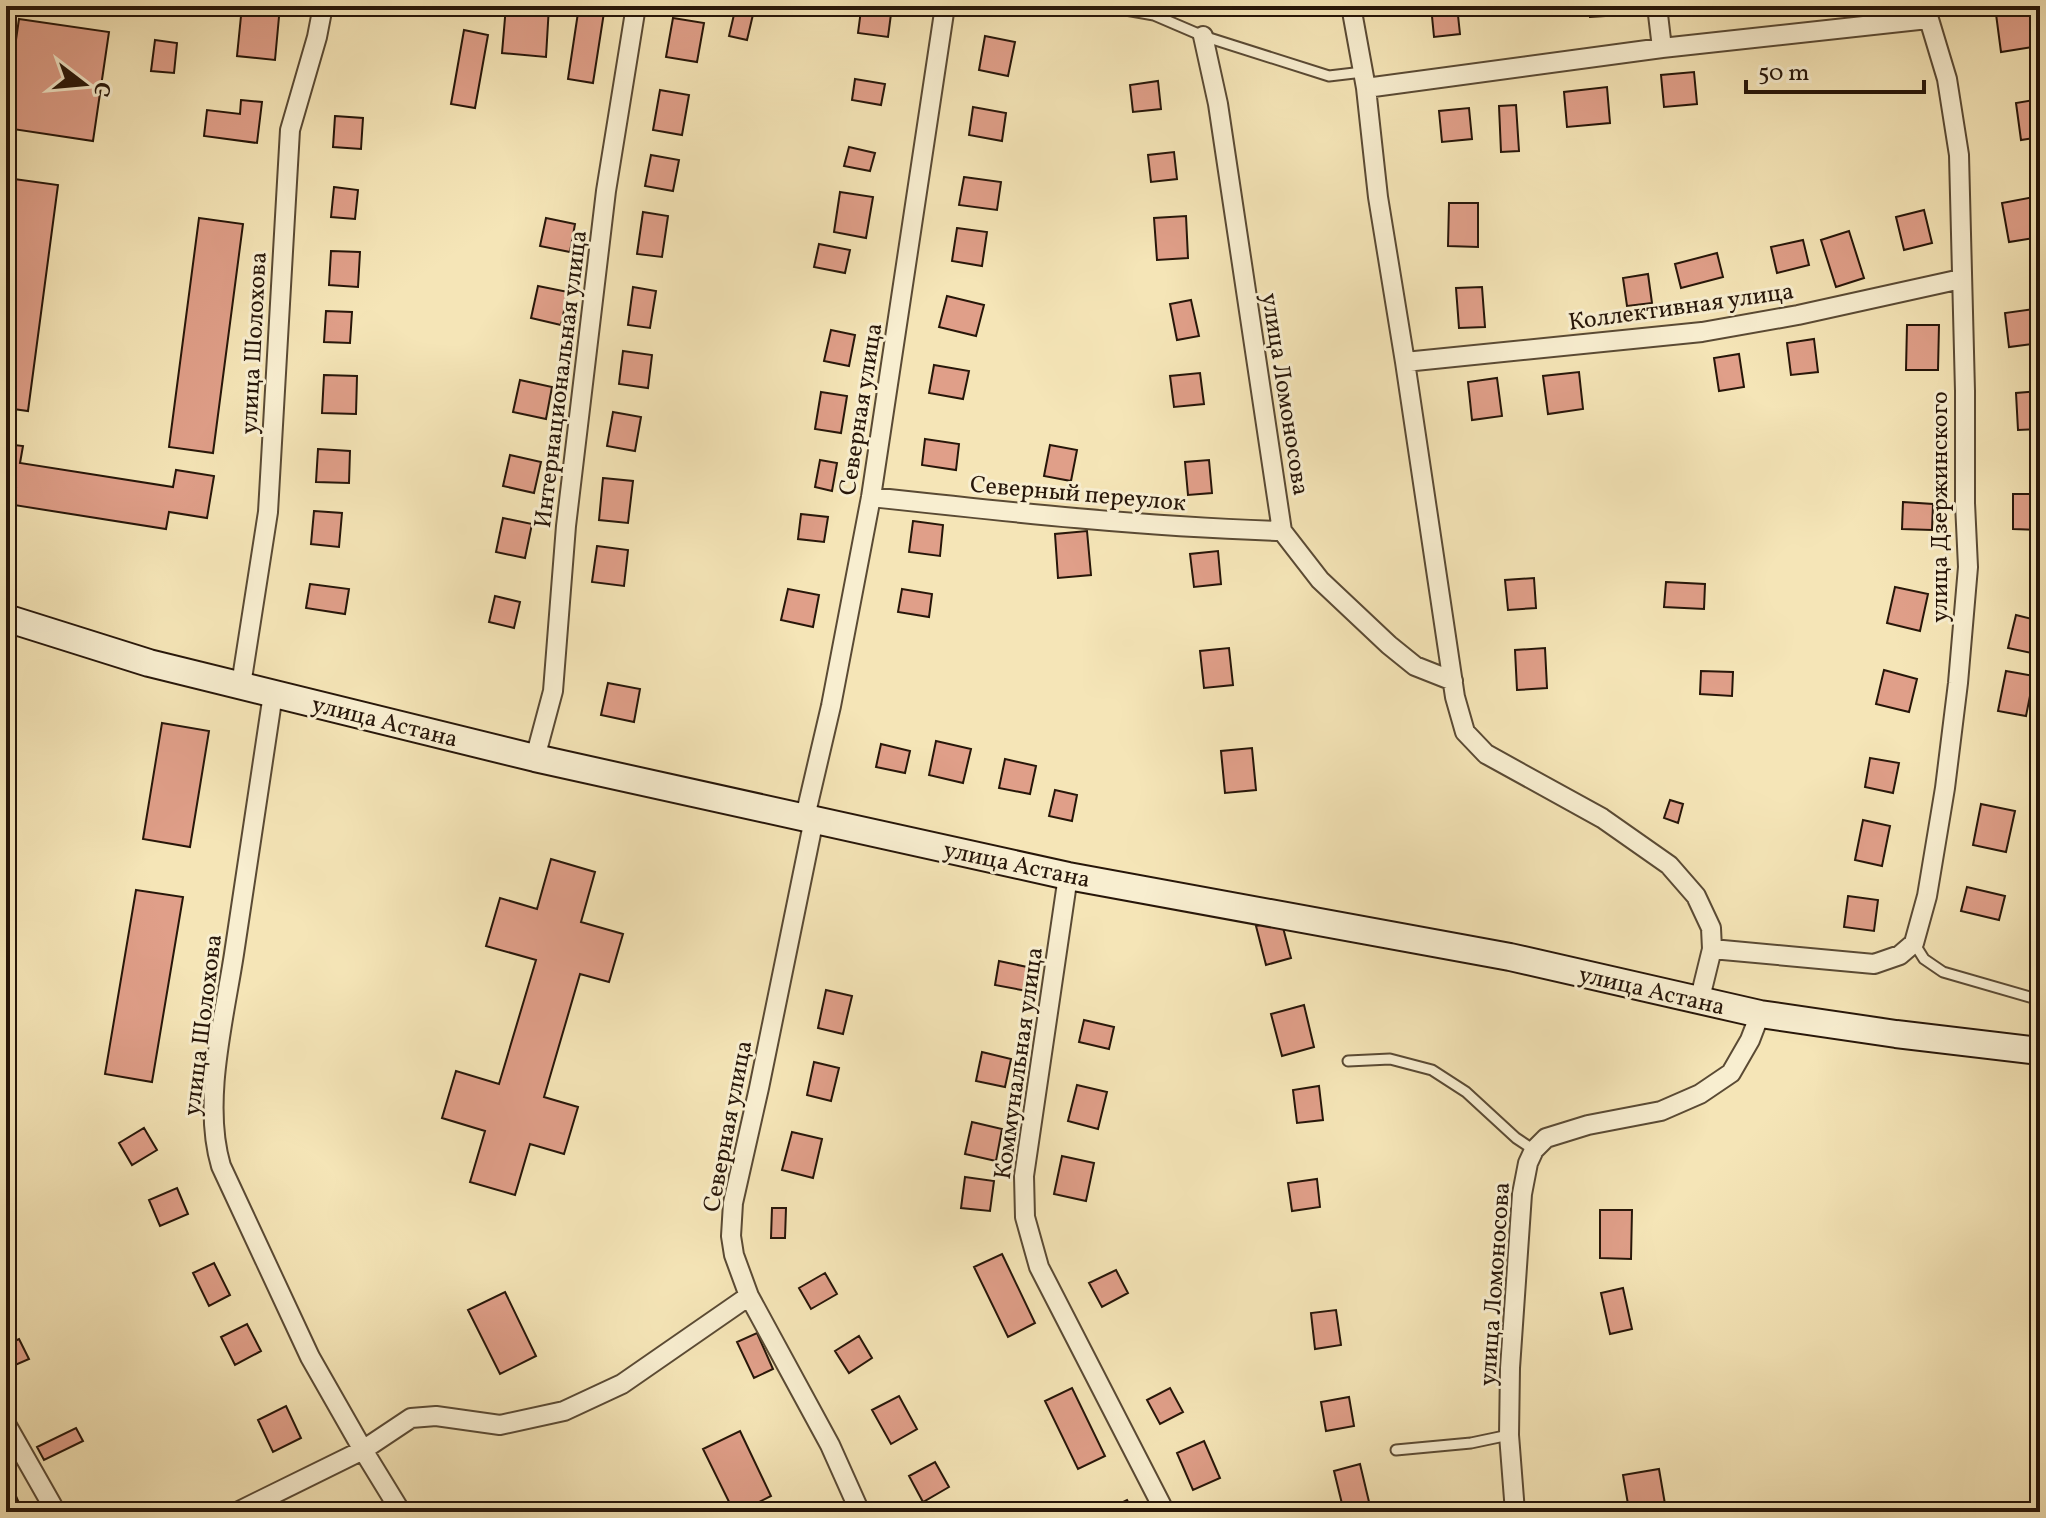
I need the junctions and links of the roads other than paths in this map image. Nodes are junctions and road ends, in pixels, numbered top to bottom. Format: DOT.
graph roads {
  1 [pos="323,6"];
  2 [pos="636,6"];
  3 [pos="945,6"];
  4 [pos="1103,6"];
  5 [pos="1351,6"];
  6 [pos="1657,6"];
  7 [pos="1926,12"];
  8 [pos="1203,36"];
  9 [pos="1662,48"];
  10 [pos="1364,80"];
  11 [pos="1961,279"];
  12 [pos="1405,362"];
  13 [pos="871,497"];
  14 [pos="1282,531"];
  15 [pos="6,618"];
  16 [pos="1453,681"];
  17 [pos="241,685"];
  18 [pos="273,694"];
  19 [pos="535,758"];
  20 [pos="810,818"];
  21 [pos="1068,876"];
  22 [pos="1914,943"];
  23 [pos="1712,949"];
  24 [pos="2040,1000"];
  25 [pos="1699,1002"];
  26 [pos="1760,1014"];
  27 [pos="2040,1051"];
  28 [pos="1348,1061"];
  29 [pos="1534,1150"];
  30 [pos="749,1296"];
  31 [pos="6,1424"];
  32 [pos="1509,1435"];
  33 [pos="363,1450"];
  34 [pos="1396,1450"];
  35 [pos="56,1512"];
  36 [pos="237,1512"];
  37 [pos="401,1512"];
  38 [pos="860,1512"];
  39 [pos="1165,1512"];
  40 [pos="1515,1512"];
  1 -- 17 [label="street, улица Шолохова"];
  2 -- 19 [label="street, Интернациональная улица"];
  3 -- 13 [label="street, Северная улица"];
  4 -- 8 [label="lane"];
  5 -- 10 [label="street"];
  6 -- 9 [label="street"];
  7 -- 9 [label="street"];
  7 -- 11 [label="street, улица Дзержинского"];
  8 -- 10 [label="lane"];
  8 -- 14 [label="street, улица Ломоносова"];
  9 -- 10 [label="street"];
  10 -- 12 [label="street"];
  11 -- 12 [label="street, Коллективная улица"];
  11 -- 22 [label="street, улица Дзержинского"];
  12 -- 16 [label="street"];
  13 -- 14 [label="street, Северный переулок"];
  13 -- 20 [label="street, Северная улица"];
  14 -- 16 [label="street, улица Ломоносова"];
  15 -- 17 [label="street, улица Астана"];
  16 -- 23 [label="street"];
  17 -- 18 [label="street, улица Астана"];
  18 -- 19 [label="street, улица Астана"];
  18 -- 33 [label="street, улица Шолохова"];
  19 -- 20 [label="street, улица Астана"];
  20 -- 21 [label="street, улица Астана"];
  20 -- 30 [label="street, Северная улица"];
  21 -- 25 [label="street, улица Астана"];
  21 -- 39 [label="street, Коммунальная улица"];
  22 -- 23 [label="street"];
  22 -- 24 [label="lane"];
  23 -- 25 [label="street"];
  25 -- 26 [label="street, улица Астана"];
  26 -- 27 [label="street, улица Астана"];
  26 -- 29 [label="street"];
  28 -- 29 [label="lane"];
  29 -- 32 [label="street, улица Ломоносова"];
  30 -- 33 [label="street"];
  30 -- 38 [label="street, Северная улица"];
  31 -- 35 [label="street"];
  32 -- 34 [label="lane"];
  32 -- 40 [label="street, улица Ломоносова"];
  33 -- 36 [label="street"];
  33 -- 37 [label="street, улица Шолохова"];
}
